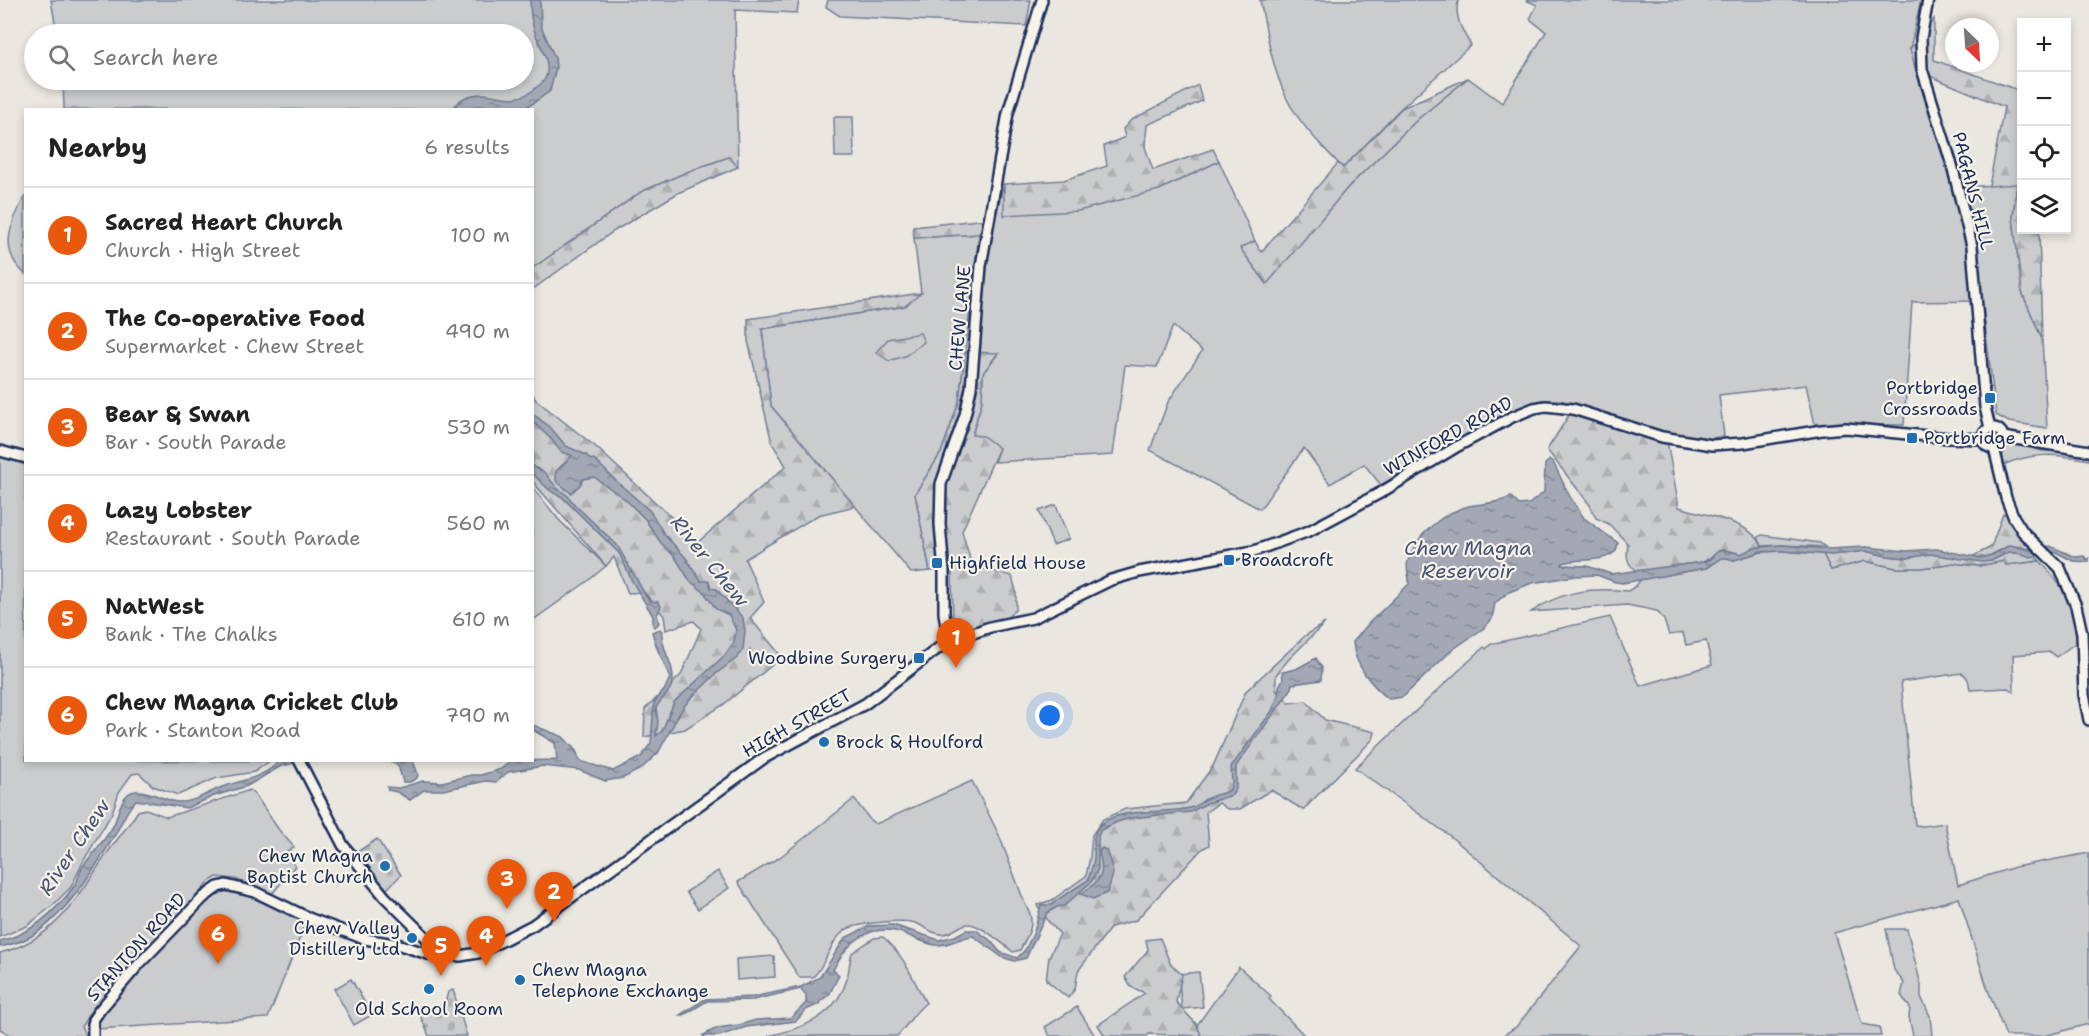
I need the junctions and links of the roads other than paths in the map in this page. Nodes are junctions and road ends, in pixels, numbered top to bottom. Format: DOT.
graph roads {
  1 [pos="1042,0"];
  2 [pos="1928,0"];
  3 [pos="1990,428"];
  4 [pos="2003,437"];
  5 [pos="1983,439"];
  6 [pos="1994,448"];
  7 [pos="0,451"];
  8 [pos="2089,451"];
  9 [pos="24,457"];
  10 [pos="951,641"];
  11 [pos="2089,720"];
  12 [pos="300,763"];
  13 [pos="218,887"];
  14 [pos="444,955"];
  15 [pos="93,1036"];
  1 -- 10 [label="main road, CHEW LANE"];
  2 -- 3 [label="main road, PAGANS HILL"];
  3 -- 4 [label="main road"];
  3 -- 5 [label="main road"];
  4 -- 6 [label="main road"];
  4 -- 8 [label="main road"];
  5 -- 6 [label="main road"];
  5 -- 10 [label="main road, WINFORD ROAD"];
  6 -- 11 [label="main road"];
  7 -- 9 [label="main road"];
  10 -- 14 [label="main road, HIGH STREET"];
  12 -- 14 [label="main road"];
  13 -- 14 [label="main road, HIGH STREET"];
  13 -- 15 [label="main road, STANTON ROAD"];
}
